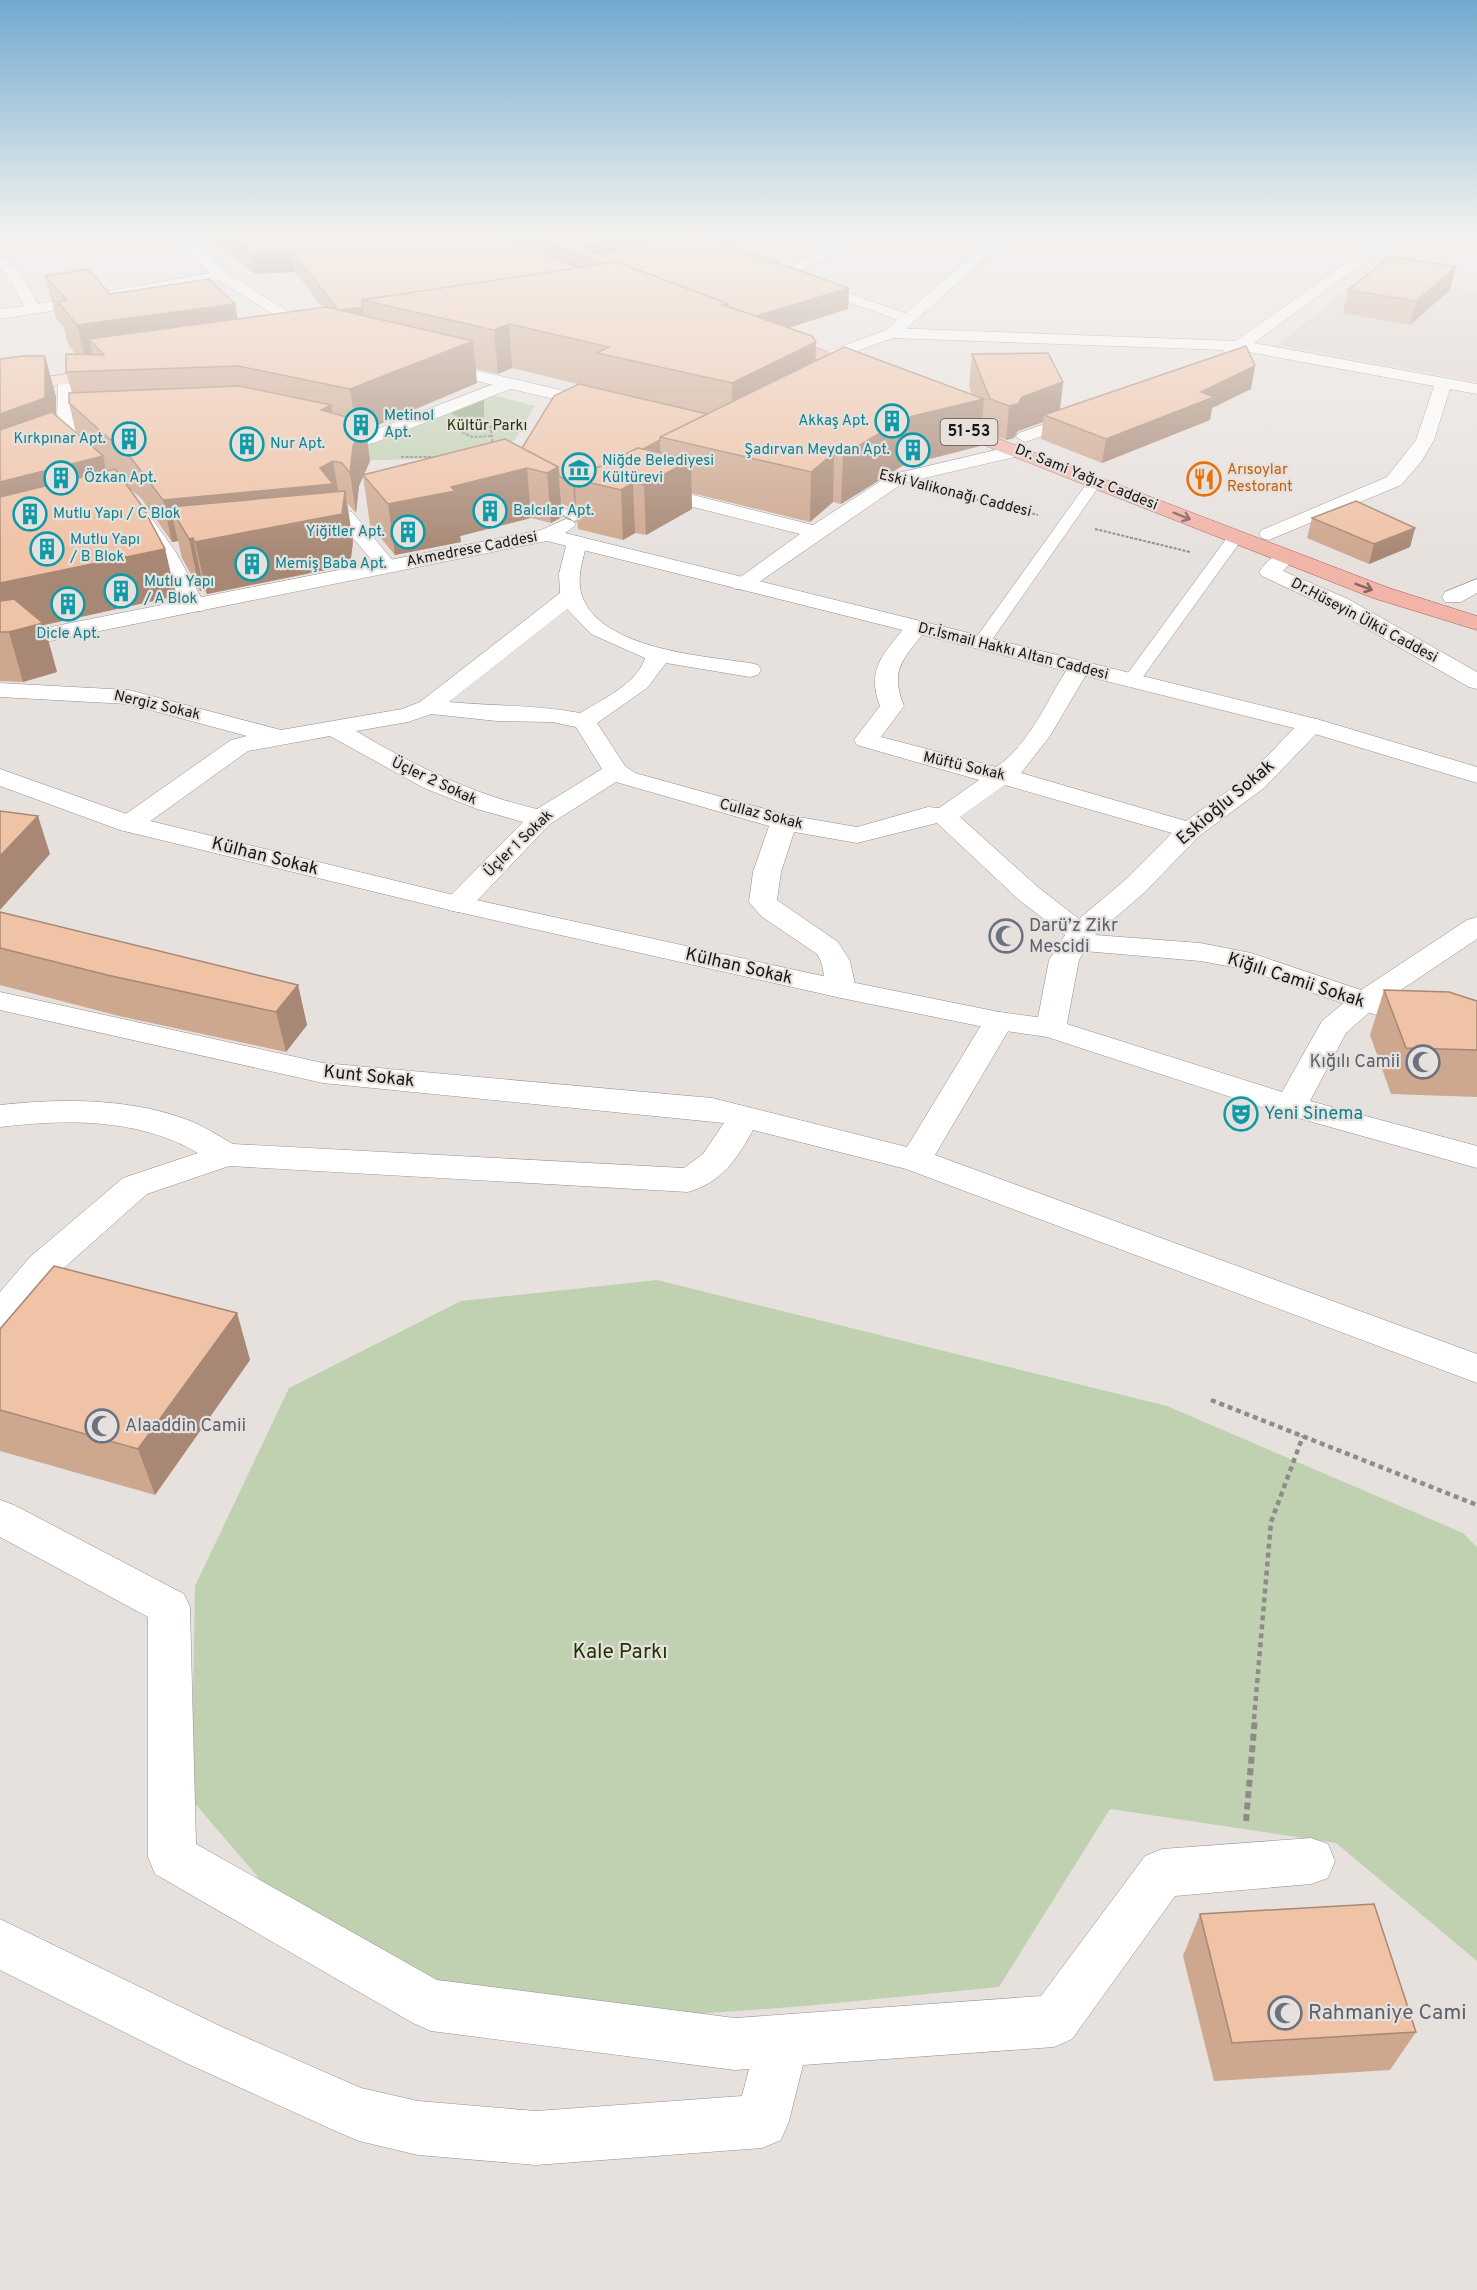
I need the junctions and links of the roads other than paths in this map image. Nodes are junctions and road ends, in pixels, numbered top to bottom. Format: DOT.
graph roads {
  1 [pos="315,343"];
  2 [pos="782,343"];
  3 [pos="871,343"];
  4 [pos="1158,343"];
  5 [pos="1246,343"];
  6 [pos="304,344"];
  7 [pos="1242,346"];
  8 [pos="418,362"];
  9 [pos="1213,362"];
  10 [pos="824,365"];
  11 [pos="135,369"];
  12 [pos="66,379"];
  13 [pos="882,379"];
  14 [pos="509,383"];
  15 [pos="1443,383"];
  16 [pos="0,389"];
  17 [pos="1477,389"];
  18 [pos="864,391"];
  19 [pos="937,402"];
  20 [pos="618,409"];
  21 [pos="1098,410"];
  22 [pos="919,412"];
  23 [pos="135,421"];
  24 [pos="66,424"];
  25 [pos="302,429"];
  26 [pos="1021,444"];
  27 [pos="494,459"];
  28 [pos="83,460"];
  29 [pos="668,473"];
  30 [pos="1095,482"];
  31 [pos="126,505"];
  32 [pos="598,508"];
  33 [pos="339,509"];
  34 [pos="578,519"];
  35 [pos="358,532"];
  36 [pos="816,532"];
  37 [pos="1269,534"];
  38 [pos="547,535"];
  39 [pos="290,538"];
  40 [pos="1235,538"];
  41 [pos="577,542"];
  42 [pos="188,549"];
  43 [pos="165,551"];
  44 [pos="1286,557"];
  45 [pos="1356,564"];
  46 [pos="388,567"];
  47 [pos="742,585"];
  48 [pos="1477,585"];
  49 [pos="1431,590"];
  50 [pos="571,595"];
  51 [pos="1453,597"];
  52 [pos="1477,604"];
  53 [pos="195,606"];
  54 [pos="1477,623"];
  55 [pos="916,628"];
  56 [pos="0,644"];
  57 [pos="981,644"];
  58 [pos="657,655"];
  59 [pos="1079,668"];
  60 [pos="750,670"];
  61 [pos="1131,681"];
  62 [pos="1477,682"];
  63 [pos="0,690"];
  64 [pos="428,707"];
  65 [pos="584,722"];
  66 [pos="1311,725"];
  67 [pos="333,728"];
  68 [pos="276,736"];
  69 [pos="616,771"];
  70 [pos="1477,775"];
  71 [pos="1004,776"];
  72 [pos="0,777"];
  73 [pos="944,816"];
  74 [pos="541,818"];
  75 [pos="784,822"];
  76 [pos="129,824"];
  77 [pos="1190,830"];
  78 [pos="458,904"];
  79 [pos="1477,926"];
  80 [pos="1077,938"];
  81 [pos="841,989"];
  82 [pos="0,1001"];
  83 [pos="1363,1002"];
  84 [pos="999,1022"];
  85 [pos="1051,1028"];
  86 [pos="1477,1040"];
  87 [pos="1291,1106"];
  88 [pos="0,1116"];
  89 [pos="744,1116"];
  90 [pos="227,1155"];
  91 [pos="1477,1157"];
  92 [pos="915,1160"];
  93 [pos="0,1316"];
  94 [pos="1477,1370"];
  95 [pos="0,1517"];
  96 [pos="1311,1861"];
  97 [pos="0,1944"];
  98 [pos="783,2040"];
  1 -- 6 [label="main road"];
  2 -- 10 [label="main road"];
  3 -- 10 [label="street"];
  4 -- 7 [label="street"];
  5 -- 7 [label="street"];
  7 -- 9 [label="street"];
  7 -- 15 [label="street"];
  8 -- 14 [label="street"];
  10 -- 13 [label="main road"];
  10 -- 18 [label="main road"];
  11 -- 12 [label="main road"];
  12 -- 16 [label="main road"];
  12 -- 24 [label="street"];
  14 -- 20 [label="street"];
  14 -- 25 [label="street"];
  15 -- 17 [label="street"];
  15 -- 37 [label="street"];
  19 -- 26 [label="main road, Dr. Sami Yağız Caddesi / 51-53"];
  21 -- 26 [label="street"];
  22 -- 26 [label="main road, Dr. Sami Yağız Caddesi / 51-53"];
  23 -- 24 [label="street"];
  24 -- 28 [label="street"];
  26 -- 30 [label="main road, Dr. Sami Yağız Caddesi / 51-53"];
  26 -- 36 [label="street"];
  26 -- 37 [label="main road, Dr. Sami Yağız Caddesi / 51-53"];
  27 -- 34 [label="lane"];
  29 -- 36 [label="street"];
  30 -- 40 [label="main road, Dr. Sami Yağız Caddesi / 51-53, one-way"];
  30 -- 57 [label="street"];
  31 -- 43 [label="street"];
  32 -- 34 [label="street, Akmedrese Caddesi"];
  33 -- 35 [label="street"];
  34 -- 38 [label="street, Akmedrese Caddesi"];
  35 -- 39 [label="street"];
  35 -- 46 [label="street"];
  36 -- 47 [label="street"];
  37 -- 45 [label="main road, Dr. Sami Yağız Caddesi / 51-53"];
  38 -- 41 [label="street, Dr.İsmail Hakkı Altan Caddesi"];
  38 -- 46 [label="street, Akmedrese Caddesi"];
  40 -- 44 [label="main road, Dr. Sami Yağız Caddesi / 51-53"];
  40 -- 61 [label="street"];
  41 -- 47 [label="street, Dr.İsmail Hakkı Altan Caddesi"];
  41 -- 50 [label="street"];
  42 -- 43 [label="street"];
  43 -- 53 [label="street"];
  44 -- 54 [label="main road, Dr. Sami Yağız Caddesi / 51-53, one-way"];
  44 -- 62 [label="street, Dr.Hüseyin Ülkü Caddesi"];
  46 -- 53 [label="street, Akmedrese Caddesi"];
  47 -- 55 [label="street, Dr.İsmail Hakkı Altan Caddesi"];
  48 -- 51 [label="street"];
  49 -- 51 [label="main road"];
  50 -- 58 [label="street"];
  50 -- 64 [label="street"];
  51 -- 52 [label="main road"];
  53 -- 56 [label="street, Akmedrese Caddesi"];
  55 -- 57 [label="street, Dr.İsmail Hakkı Altan Caddesi"];
  55 -- 71 [label="street, Müftü Sokak"];
  57 -- 59 [label="street, Dr.İsmail Hakkı Altan Caddesi"];
  58 -- 60 [label="street"];
  58 -- 65 [label="street"];
  59 -- 61 [label="street, Dr.İsmail Hakkı Altan Caddesi"];
  59 -- 71 [label="street"];
  61 -- 66 [label="street, Dr.İsmail Hakkı Altan Caddesi"];
  63 -- 68 [label="street, Nergiz Sokak"];
  64 -- 65 [label="street"];
  64 -- 67 [label="street"];
  65 -- 69 [label="street"];
  66 -- 70 [label="street, Dr.İsmail Hakkı Altan Caddesi"];
  66 -- 77 [label="street, Eskioğlu Sokak"];
  67 -- 68 [label="street"];
  67 -- 74 [label="street, Üçler 2 Sokak"];
  68 -- 76 [label="street"];
  69 -- 74 [label="street, Üçler 1 Sokak"];
  69 -- 75 [label="street, Cullaz Sokak"];
  71 -- 73 [label="street"];
  71 -- 77 [label="street, Müftü Sokak"];
  72 -- 76 [label="street, Külhan Sokak"];
  73 -- 75 [label="street, Cullaz Sokak"];
  73 -- 80 [label="street"];
  74 -- 78 [label="street, Üçler 1 Sokak"];
  75 -- 81 [label="street"];
  76 -- 78 [label="street, Külhan Sokak"];
  77 -- 80 [label="street, Eskioğlu Sokak"];
  78 -- 81 [label="street, Külhan Sokak"];
  79 -- 83 [label="street"];
  80 -- 83 [label="street, Kiğılı Camii Sokak"];
  80 -- 85 [label="street, Eskioğlu Sokak"];
  81 -- 84 [label="street, Külhan Sokak"];
  82 -- 89 [label="street, Kunt Sokak"];
  83 -- 86 [label="street, Kiğılı Camii Sokak"];
  83 -- 87 [label="street"];
  84 -- 85 [label="street, Külhan Sokak"];
  84 -- 92 [label="street"];
  85 -- 87 [label="street, Külhan Sokak"];
  87 -- 91 [label="street, Külhan Sokak"];
  88 -- 90 [label="street"];
  89 -- 90 [label="street"];
  89 -- 92 [label="street, Kunt Sokak"];
  90 -- 93 [label="street"];
  92 -- 94 [label="street, Kunt Sokak"];
  95 -- 98 [label="street"];
  96 -- 98 [label="street"];
  97 -- 98 [label="street"];
}
